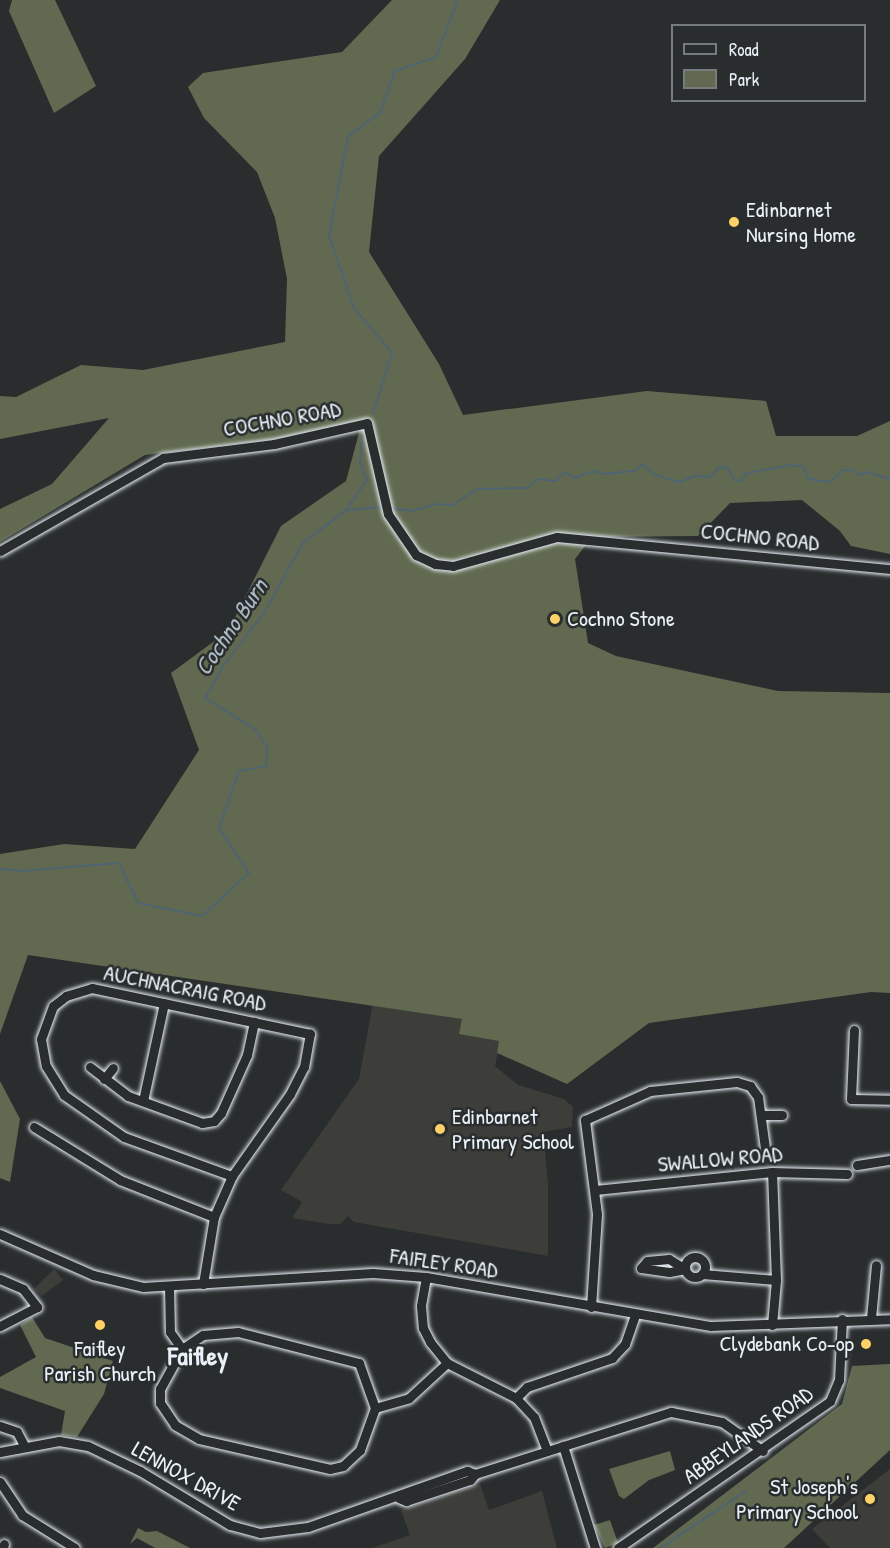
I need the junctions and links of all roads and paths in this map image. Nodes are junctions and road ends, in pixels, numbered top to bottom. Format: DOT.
graph roads {
  1 [pos="0,551"];
  2 [pos="890,569"];
  3 [pos="164,1003"];
  4 [pos="254,1022"];
  5 [pos="854,1030"];
  6 [pos="90,1067"];
  7 [pos="113,1068"];
  8 [pos="104,1079"];
  9 [pos="143,1101"];
  10 [pos="890,1101"];
  11 [pos="762,1115"];
  12 [pos="782,1115"];
  13 [pos="34,1127"];
  14 [pos="765,1148"];
  15 [pos="890,1160"];
  16 [pos="857,1165"];
  17 [pos="772,1172"];
  18 [pos="847,1174"];
  19 [pos="231,1176"];
  20 [pos="595,1190"];
  21 [pos="214,1217"];
  22 [pos="0,1234"];
  23 [pos="876,1264"];
  24 [pos="702,1274"];
  25 [pos="426,1277"];
  26 [pos="0,1279"];
  27 [pos="776,1280"];
  28 [pos="203,1284"];
  29 [pos="169,1286"];
  30 [pos="591,1307"];
  31 [pos="635,1315"];
  32 [pos="871,1318"];
  33 [pos="842,1319"];
  34 [pos="890,1319"];
  35 [pos="772,1324"];
  36 [pos="0,1326"];
  37 [pos="182,1349"];
  38 [pos="447,1363"];
  39 [pos="516,1398"];
  40 [pos="375,1408"];
  41 [pos="0,1426"];
  42 [pos="24,1445"];
  43 [pos="563,1446"];
  44 [pos="763,1450"];
  45 [pos="547,1451"];
  46 [pos="0,1452"];
  47 [pos="0,1482"];
  48 [pos="4,1500"];
  49 [pos="75,1548"];
  50 [pos="595,1548"];
  51 [pos="618,1548"];
  1 -- 2 [label="street, COCHNO ROAD"];
  3 -- 4 [label="street, AUCHNACRAIG ROAD"];
  3 -- 9 [label="street"];
  3 -- 19 [label="street, AUCHNACRAIG ROAD"];
  4 -- 9 [label="street"];
  4 -- 19 [label="street, AUCHNACRAIG ROAD"];
  5 -- 10 [label="street"];
  6 -- 8 [label="street"];
  7 -- 8 [label="street"];
  8 -- 9 [label="street"];
  11 -- 12 [label="street"];
  11 -- 14 [label="street"];
  11 -- 20 [label="street"];
  13 -- 21 [label="street"];
  15 -- 16 [label="street"];
  17 -- 18 [label="street, SWALLOW ROAD"];
  17 -- 20 [label="street, SWALLOW ROAD"];
  17 -- 27 [label="street"];
  19 -- 21 [label="street"];
  20 -- 30 [label="street"];
  21 -- 28 [label="street"];
  22 -- 29 [label="street, FAIFLEY ROAD"];
  23 -- 32 [label="street"];
  24 -- 24 [label="street"];
  24 -- 27 [label="street"];
  25 -- 28 [label="street, FAIFLEY ROAD"];
  25 -- 30 [label="street, FAIFLEY ROAD"];
  25 -- 38 [label="street"];
  26 -- 36 [label="street"];
  27 -- 35 [label="street"];
  28 -- 29 [label="street, FAIFLEY ROAD"];
  29 -- 37 [label="street"];
  30 -- 31 [label="street, FAIFLEY ROAD"];
  31 -- 35 [label="street, FAIFLEY ROAD"];
  31 -- 39 [label="street"];
  32 -- 33 [label="street, FAIFLEY ROAD"];
  32 -- 34 [label="street, FAIFLEY ROAD"];
  33 -- 35 [label="street, FAIFLEY ROAD"];
  33 -- 44 [label="street, ABBEYLANDS ROAD"];
  37 -- 40 [label="street"];
  37 -- 40 [label="street"];
  38 -- 39 [label="street"];
  38 -- 40 [label="street"];
  39 -- 45 [label="street"];
  41 -- 42 [label="street"];
  42 -- 45 [label="street, LENNOX DRIVE"];
  42 -- 46 [label="street, LENNOX DRIVE"];
  43 -- 44 [label="street, LENNOX DRIVE"];
  43 -- 45 [label="street, LENNOX DRIVE"];
  43 -- 50 [label="street"];
  44 -- 51 [label="street, ABBEYLANDS ROAD"];
  47 -- 48 [label="street"];
  48 -- 49 [label="street"];
}
